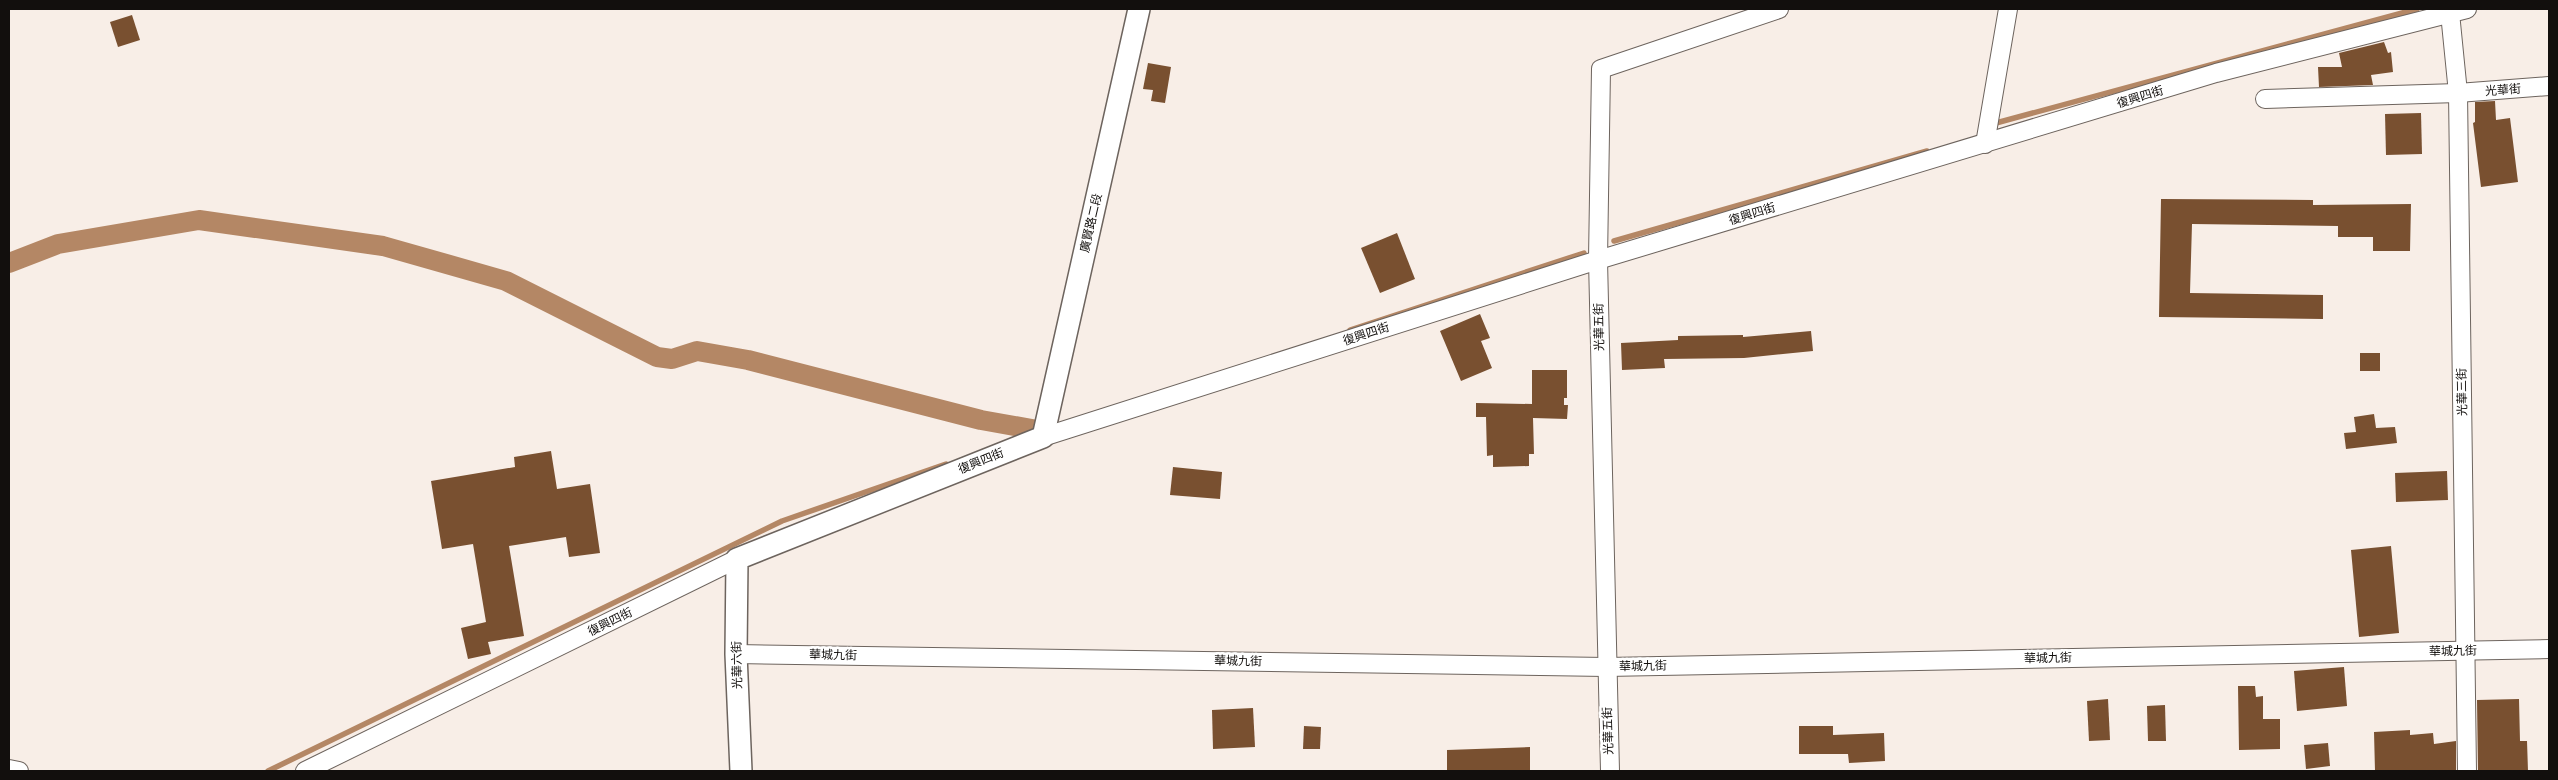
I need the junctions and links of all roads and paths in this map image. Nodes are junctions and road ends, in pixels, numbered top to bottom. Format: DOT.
graph roads {
  1 [pos="1139,9"];
  2 [pos="1779,9"];
  3 [pos="2008,9"];
  4 [pos="2459,11"];
  5 [pos="2549,86"];
  6 [pos="2458,93"];
  7 [pos="2265,99"];
  8 [pos="1985,144"];
  9 [pos="1598,260"];
  10 [pos="1043,437"];
  11 [pos="738,559"];
  12 [pos="2549,649"];
  13 [pos="2465,651"];
  14 [pos="736,654"];
  15 [pos="1606,667"];
  16 [pos="9,769"];
  17 [pos="19,771"];
  18 [pos="306,771"];
  19 [pos="741,771"];
  20 [pos="1610,771"];
  21 [pos="2467,771"];
  1 -- 10 [label="street, 廣賢路二段"];
  2 -- 9 [label="street, 光華五街"];
  3 -- 8 [label="street"];
  4 -- 6 [label="street, 光華三街"];
  4 -- 8 [label="street, 復興四街"];
  5 -- 6 [label="street, 光華街"];
  6 -- 7 [label="street, 光華街"];
  6 -- 13 [label="street, 光華三街"];
  8 -- 9 [label="street, 復興四街"];
  9 -- 10 [label="street, 復興四街"];
  9 -- 15 [label="street, 光華五街"];
  10 -- 11 [label="street, 復興四街"];
  11 -- 14 [label="street, 光華六街"];
  11 -- 18 [label="street, 復興四街"];
  12 -- 13 [label="street, 華城九街"];
  13 -- 15 [label="street, 華城九街"];
  13 -- 21 [label="street, 光華三街"];
  14 -- 15 [label="street, 華城九街"];
  14 -- 19 [label="street, 光華六街"];
  15 -- 20 [label="street, 光華五街"];
  16 -- 17 [label="street"];
}
